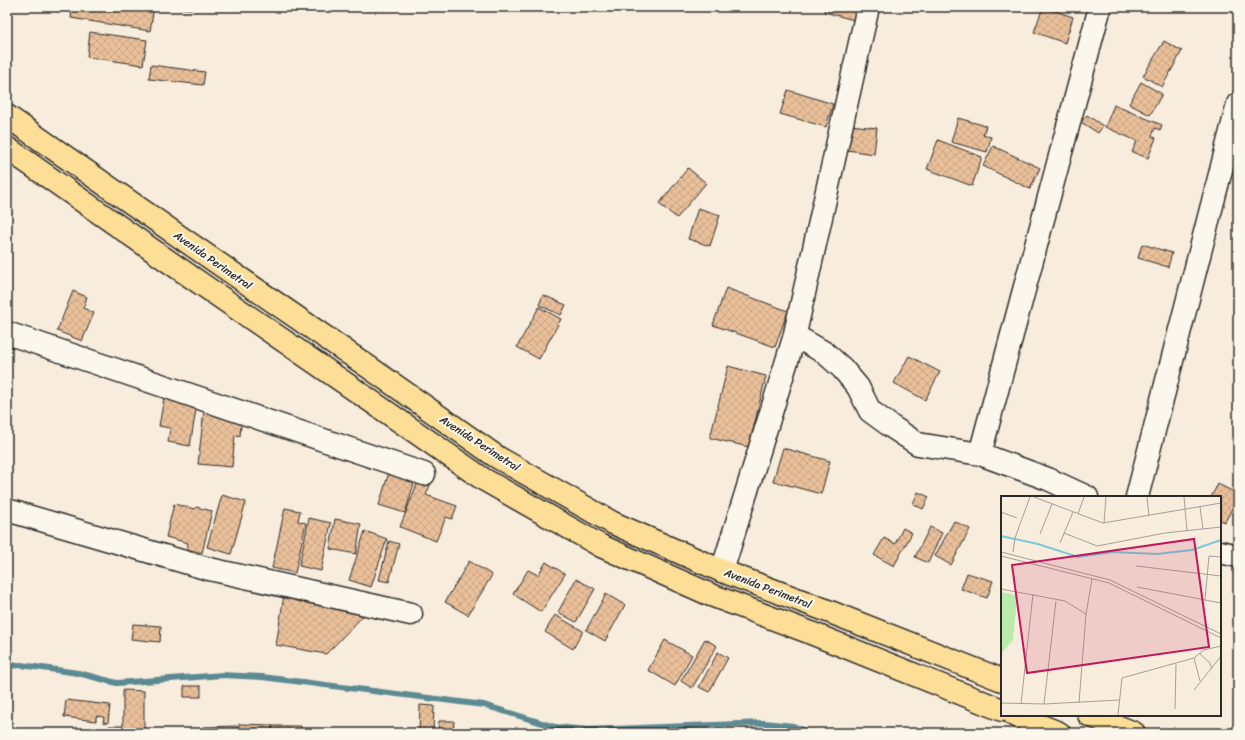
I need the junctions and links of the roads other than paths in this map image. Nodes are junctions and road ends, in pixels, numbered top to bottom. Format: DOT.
graph roads {
  1 [pos="868,7"];
  2 [pos="1100,7"];
  3 [pos="1238,104"];
  4 [pos="7,116"];
  5 [pos="7,148"];
  6 [pos="7,333"];
  7 [pos="794,338"];
  8 [pos="980,454"];
  9 [pos="424,474"];
  10 [pos="1085,496"];
  11 [pos="1137,496"];
  12 [pos="7,510"];
  13 [pos="1221,552"];
  14 [pos="1238,556"];
  15 [pos="722,571"];
  16 [pos="411,614"];
  17 [pos="1001,680"];
  18 [pos="1001,710"];
  19 [pos="1016,716"];
  20 [pos="1092,716"];
  21 [pos="1059,733"];
  22 [pos="1134,733"];
  1 -- 7 [label="street"];
  2 -- 8 [label="street"];
  3 -- 11 [label="street"];
  4 -- 15 [label="main road, Avenida Perimetral"];
  5 -- 18 [label="main road"];
  6 -- 9 [label="street"];
  7 -- 8 [label="street"];
  7 -- 15 [label="street"];
  8 -- 10 [label="street"];
  12 -- 16 [label="street"];
  13 -- 14 [label="street"];
  15 -- 17 [label="main road, Avenida Perimetral"];
  19 -- 21 [label="main road"];
  20 -- 22 [label="main road"];
}
